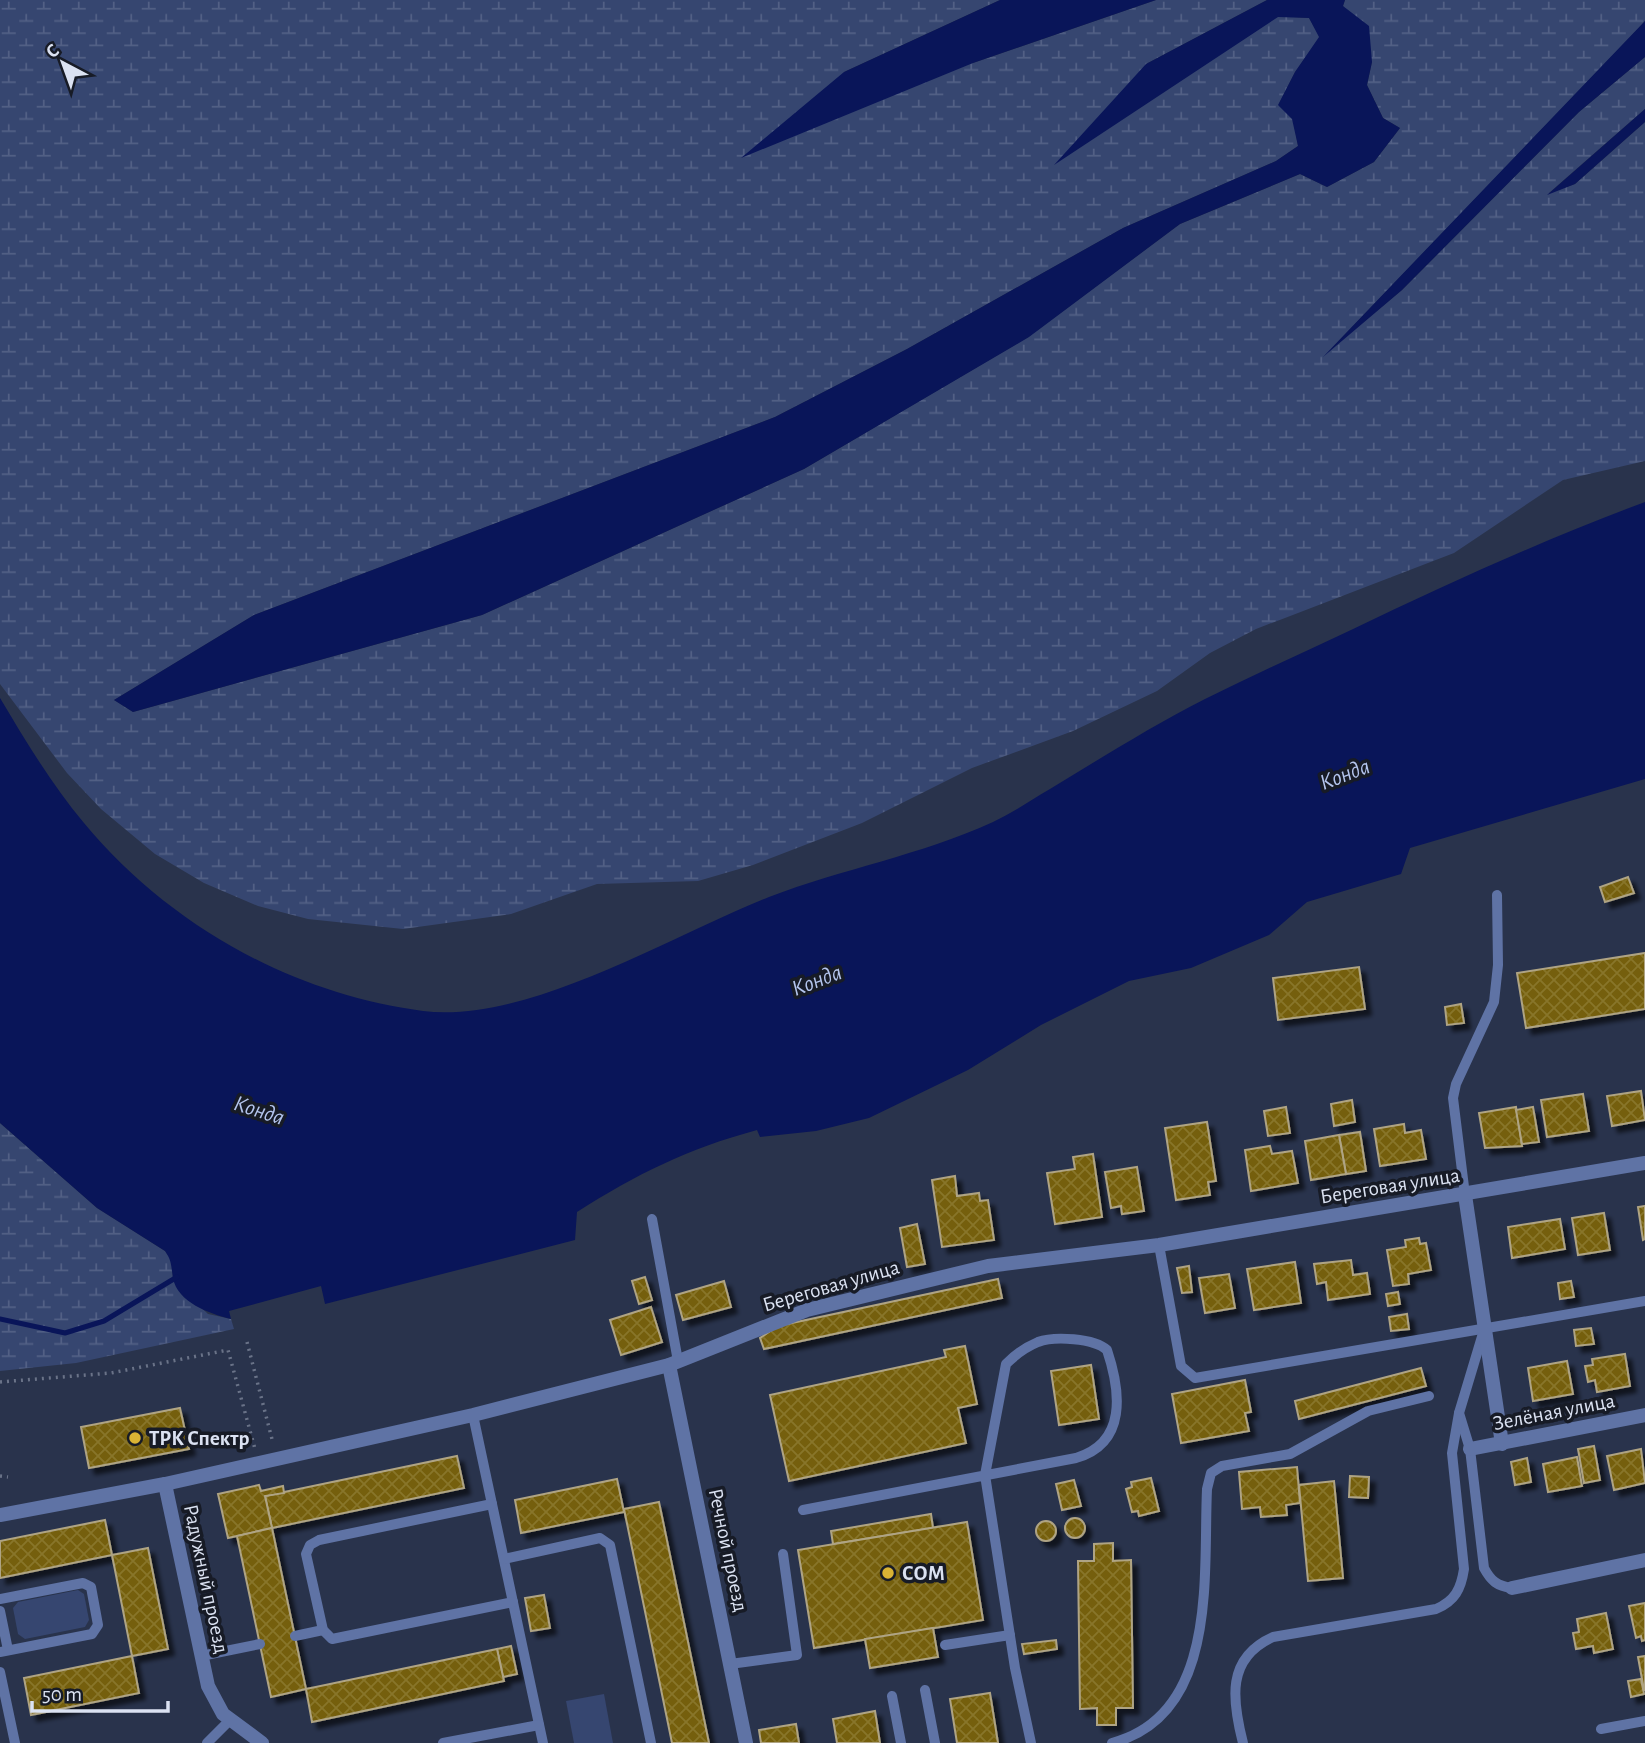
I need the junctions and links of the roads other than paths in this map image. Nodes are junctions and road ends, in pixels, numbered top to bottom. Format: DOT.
graph roads {
  1 [pos="1497,895"];
  2 [pos="1645,1163"];
  3 [pos="1465,1195"];
  4 [pos="652,1219"];
  5 [pos="1159,1245"];
  6 [pos="1645,1301"];
  7 [pos="1484,1329"];
  8 [pos="673,1363"];
  9 [pos="1429,1396"];
  10 [pos="1459,1413"];
  11 [pos="472,1415"];
  12 [pos="1645,1415"];
  13 [pos="1502,1444"];
  14 [pos="1470,1449"];
  15 [pos="985,1475"];
  16 [pos="165,1484"];
  17 [pos="492,1504"];
  18 [pos="803,1510"];
  19 [pos="0,1515"];
  20 [pos="783,1554"];
  21 [pos="504,1559"];
  22 [pos="1645,1560"];
  23 [pos="1512,1588"];
  24 [pos="0,1599"];
  25 [pos="513,1602"];
  26 [pos="0,1611"];
  27 [pos="323,1630"];
  28 [pos="1010,1635"];
  29 [pos="295,1636"];
  30 [pos="260,1644"];
  31 [pos="944,1645"];
  32 [pos="4,1651"];
  33 [pos="201,1656"];
  34 [pos="730,1664"];
  35 [pos="0,1672"];
  36 [pos="925,1690"];
  37 [pos="892,1696"];
  38 [pos="230,1720"];
  39 [pos="1645,1721"];
  40 [pos="539,1724"];
  41 [pos="1601,1729"];
  42 [pos="15,1743"];
  43 [pos="207,1743"];
  44 [pos="262,1743"];
  45 [pos="443,1743"];
  46 [pos="543,1743"];
  47 [pos="651,1743"];
  48 [pos="746,1743"];
  49 [pos="901,1743"];
  50 [pos="935,1743"];
  51 [pos="1031,1743"];
  52 [pos="1112,1743"];
  53 [pos="1243,1743"];
  1 -- 3 [label="lane"];
  2 -- 3 [label="street, Береговая улица"];
  3 -- 5 [label="street, Береговая улица"];
  3 -- 7 [label="street"];
  4 -- 8 [label="lane"];
  5 -- 7 [label="lane"];
  5 -- 8 [label="street, Береговая улица"];
  6 -- 7 [label="lane"];
  7 -- 10 [label="lane"];
  7 -- 13 [label="street"];
  8 -- 11 [label="street, Береговая улица"];
  8 -- 34 [label="street, Речной проезд"];
  9 -- 52 [label="lane"];
  10 -- 14 [label="lane"];
  10 -- 53 [label="lane"];
  11 -- 16 [label="street, Береговая улица"];
  11 -- 17 [label="lane"];
  12 -- 13 [label="street, Зелёная улица"];
  13 -- 14 [label="street, Зелёная улица"];
  14 -- 23 [label="lane"];
  15 -- 15 [label="lane"];
  15 -- 18 [label="lane"];
  15 -- 28 [label="lane"];
  16 -- 19 [label="street, Береговая улица"];
  16 -- 33 [label="street, Радужный проезд"];
  17 -- 21 [label="lane"];
  17 -- 27 [label="lane"];
  20 -- 34 [label="lane"];
  21 -- 25 [label="lane"];
  21 -- 47 [label="lane"];
  22 -- 23 [label="street"];
  24 -- 32 [label="lane"];
  25 -- 27 [label="lane"];
  25 -- 40 [label="lane"];
  26 -- 32 [label="lane"];
  27 -- 29 [label="lane"];
  28 -- 31 [label="lane"];
  28 -- 51 [label="lane"];
  30 -- 33 [label="lane"];
  33 -- 38 [label="street, Радужный проезд"];
  34 -- 48 [label="street, Речной проезд"];
  35 -- 42 [label="lane"];
  36 -- 50 [label="lane"];
  37 -- 49 [label="lane"];
  38 -- 43 [label="lane"];
  38 -- 44 [label="street, Радужный проезд"];
  39 -- 41 [label="lane"];
  40 -- 45 [label="lane"];
  40 -- 46 [label="lane"];
}
